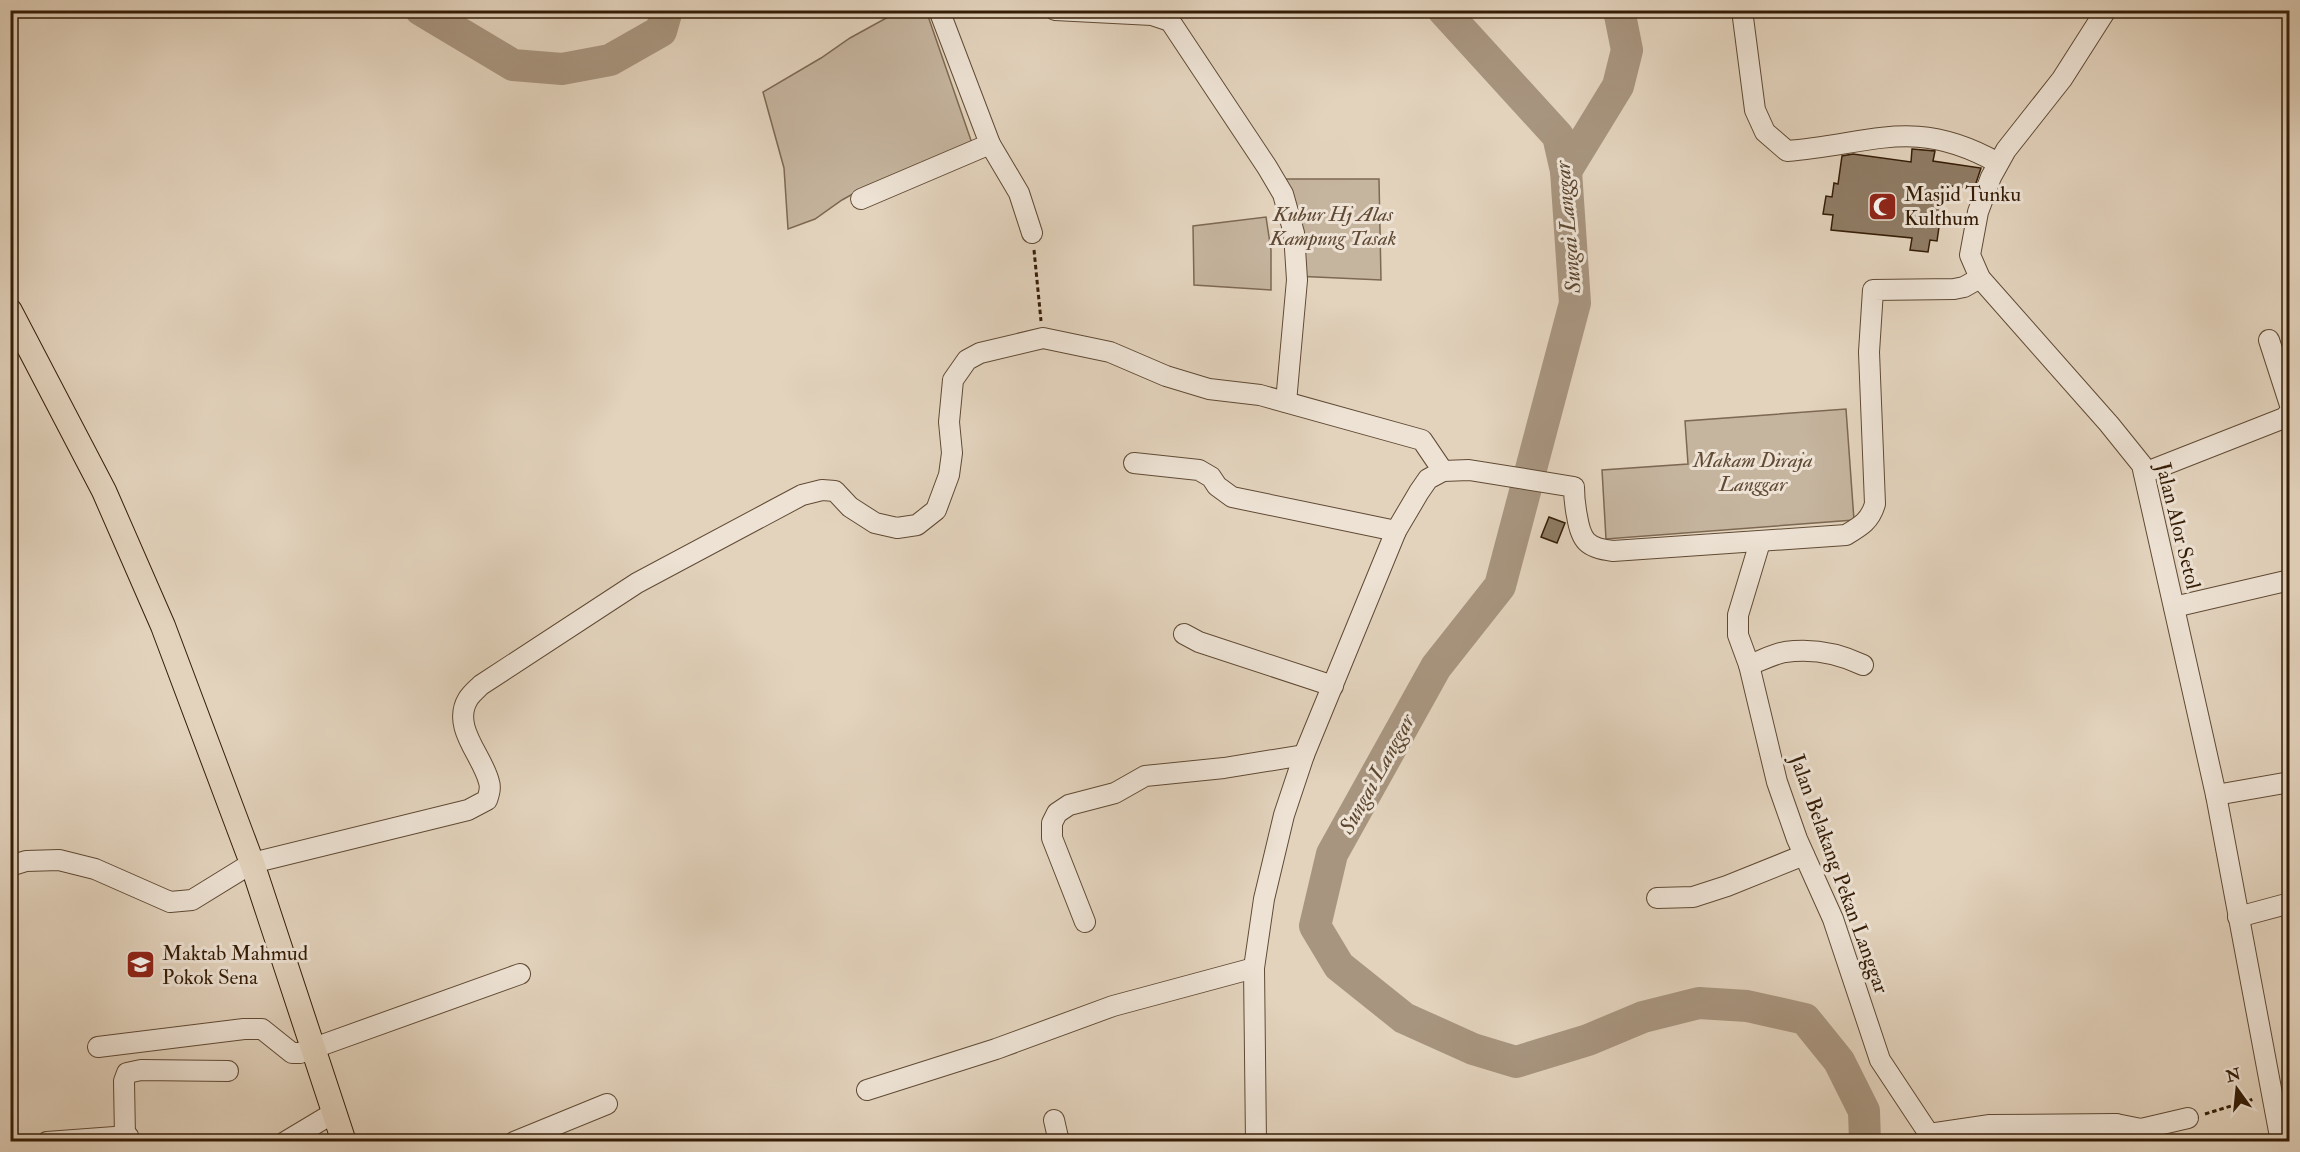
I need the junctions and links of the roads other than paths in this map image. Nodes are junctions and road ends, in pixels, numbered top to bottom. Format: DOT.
graph roads {
  1 [pos="939,10"];
  2 [pos="1055,10"];
  3 [pos="1742,10"];
  4 [pos="2106,10"];
  5 [pos="990,144"];
  6 [pos="1998,163"];
  7 [pos="861,199"];
  8 [pos="1032,233"];
  9 [pos="1980,279"];
  10 [pos="10,311"];
  11 [pos="2269,340"];
  12 [pos="1286,402"];
  13 [pos="2289,405"];
  14 [pos="2289,412"];
  15 [pos="1134,464"];
  16 [pos="1443,471"];
  17 [pos="2144,473"];
  18 [pos="1396,531"];
  19 [pos="1760,542"];
  20 [pos="2289,580"];
  21 [pos="2174,607"];
  22 [pos="1184,634"];
  23 [pos="1749,665"];
  24 [pos="1863,665"];
  25 [pos="1333,686"];
  26 [pos="1304,755"];
  27 [pos="2289,782"];
  28 [pos="2216,795"];
  29 [pos="1804,855"];
  30 [pos="252,863"];
  31 [pos="10,866"];
  32 [pos="1657,898"];
  33 [pos="2289,903"];
  34 [pos="2238,917"];
  35 [pos="1085,922"];
  36 [pos="1254,968"];
  37 [pos="520,974"];
  38 [pos="98,1047"];
  39 [pos="314,1049"];
  40 [pos="228,1071"];
  41 [pos="867,1090"];
  42 [pos="2281,1092"];
  43 [pos="607,1104"];
  44 [pos="335,1112"];
  45 [pos="2188,1119"];
  46 [pos="1054,1120"];
  47 [pos="2116,1133"];
  48 [pos="1929,1138"];
  49 [pos="126,1139"];
  50 [pos="47,1142"];
  51 [pos="285,1142"];
  52 [pos="344,1142"];
  53 [pos="514,1142"];
  54 [pos="1059,1142"];
  55 [pos="1256,1142"];
  56 [pos="2281,1142"];
  1 -- 5 [label="street"];
  2 -- 12 [label="street"];
  3 -- 6 [label="street"];
  4 -- 6 [label="street, Jalan Alor Setol"];
  5 -- 7 [label="street"];
  5 -- 8 [label="street"];
  6 -- 9 [label="street, Jalan Alor Setol"];
  9 -- 17 [label="street, Jalan Alor Setol"];
  9 -- 19 [label="street"];
  10 -- 30 [label="main road"];
  11 -- 13 [label="street"];
  12 -- 16 [label="street"];
  12 -- 30 [label="street"];
  14 -- 17 [label="street"];
  15 -- 18 [label="street"];
  16 -- 18 [label="street"];
  16 -- 19 [label="street"];
  17 -- 21 [label="street, Jalan Alor Setol"];
  18 -- 25 [label="street"];
  19 -- 23 [label="street, Jalan Belakang Pekan Langgar"];
  20 -- 21 [label="street"];
  21 -- 28 [label="street, Jalan Alor Setol"];
  22 -- 25 [label="street"];
  23 -- 24 [label="street"];
  23 -- 29 [label="street, Jalan Belakang Pekan Langgar"];
  25 -- 26 [label="street"];
  26 -- 35 [label="street"];
  26 -- 36 [label="street"];
  27 -- 28 [label="street"];
  28 -- 34 [label="street, Jalan Alor Setol"];
  29 -- 32 [label="street"];
  29 -- 48 [label="street, Jalan Belakang Pekan Langgar"];
  30 -- 31 [label="street"];
  30 -- 39 [label="main road"];
  33 -- 34 [label="street"];
  34 -- 42 [label="street, Jalan Alor Setol"];
  36 -- 41 [label="street"];
  36 -- 55 [label="street"];
  37 -- 39 [label="street"];
  38 -- 39 [label="street"];
  39 -- 44 [label="main road"];
  40 -- 49 [label="street"];
  42 -- 56 [label="street, Jalan Alor Setol"];
  43 -- 53 [label="street"];
  44 -- 51 [label="street"];
  44 -- 52 [label="main road"];
  45 -- 47 [label="street"];
  46 -- 54 [label="street"];
  47 -- 48 [label="street"];
  49 -- 50 [label="street"];
}
